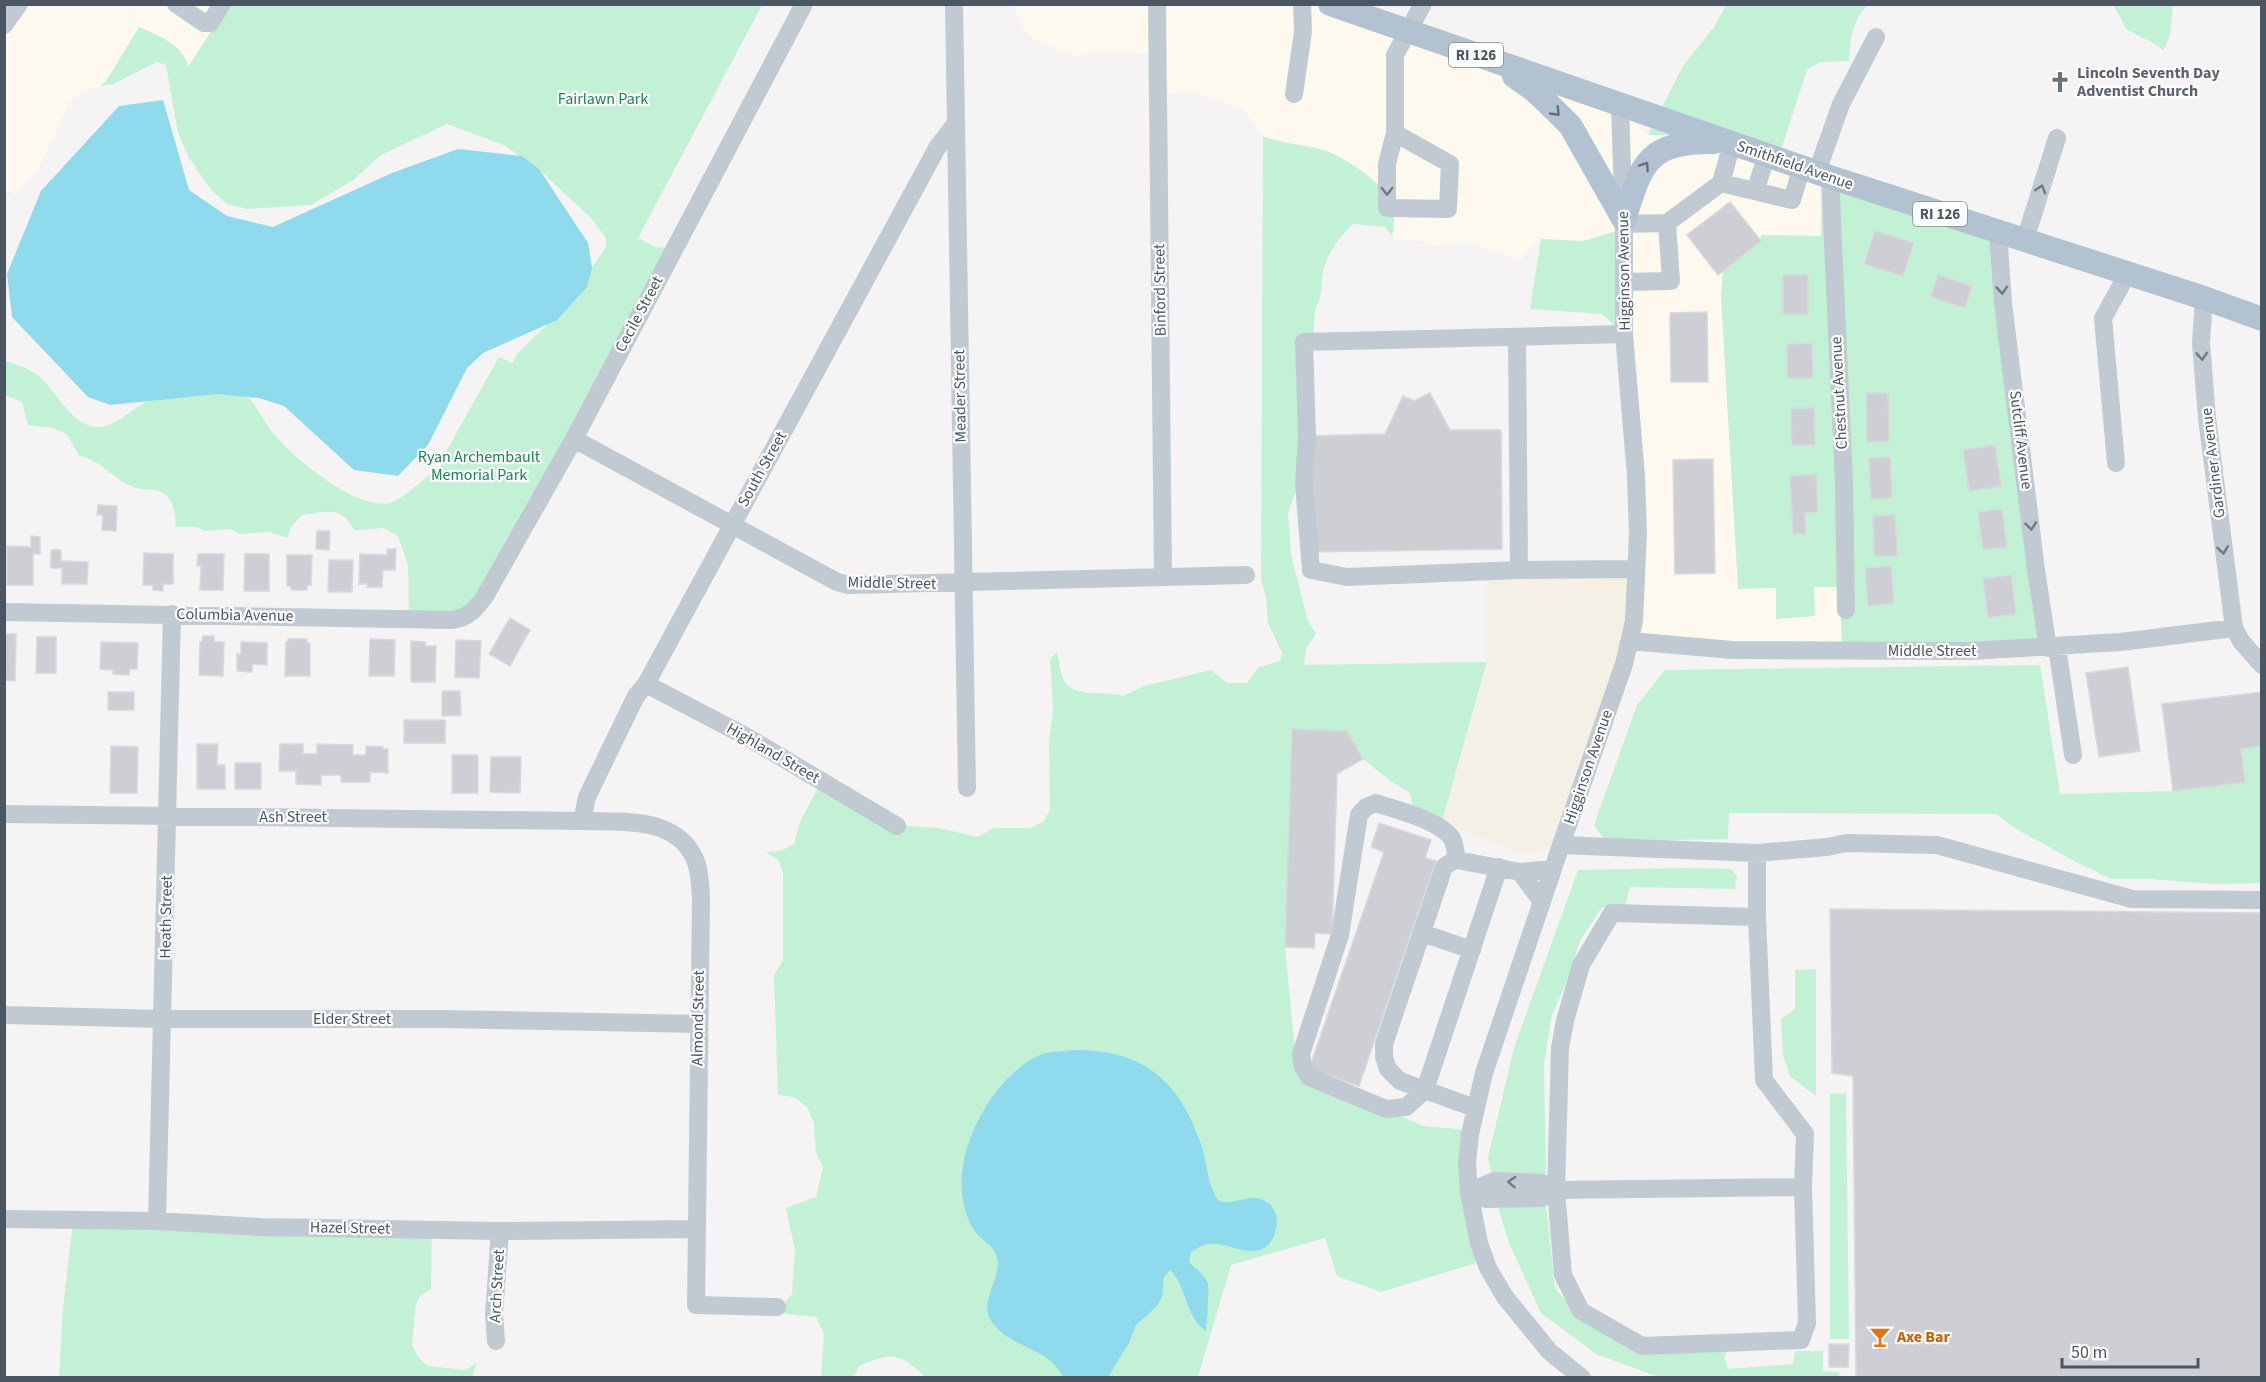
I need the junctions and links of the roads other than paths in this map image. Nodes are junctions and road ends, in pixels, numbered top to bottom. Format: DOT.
graph roads {
  1 [pos="19,4"];
  2 [pos="176,4"];
  3 [pos="222,4"];
  4 [pos="804,4"];
  5 [pos="954,4"];
  6 [pos="1157,4"];
  7 [pos="1302,4"];
  8 [pos="1330,4"];
  9 [pos="1423,4"];
  10 [pos="4,25"];
  11 [pos="1408,30"];
  12 [pos="1876,37"];
  13 [pos="1495,62"];
  14 [pos="1294,94"];
  15 [pos="1620,106"];
  16 [pos="956,123"];
  17 [pos="1395,133"];
  18 [pos="2057,138"];
  19 [pos="1731,142"];
  20 [pos="1767,155"];
  21 [pos="1816,172"];
  22 [pos="1721,183"];
  23 [pos="1755,191"];
  24 [pos="1624,222"];
  25 [pos="1667,223"];
  26 [pos="1998,232"];
  27 [pos="2025,240"];
  28 [pos="2128,273"];
  29 [pos="1624,282"];
  30 [pos="2204,298"];
  31 [pos="2262,318"];
  32 [pos="1624,334"];
  33 [pos="1517,337"];
  34 [pos="573,439"];
  35 [pos="2116,463"];
  36 [pos="732,525"];
  37 [pos="1636,569"];
  38 [pos="1519,570"];
  39 [pos="1246,575"];
  40 [pos="1163,576"];
  41 [pos="963,583"];
  42 [pos="1846,610"];
  43 [pos="4,612"];
  44 [pos="172,614"];
  45 [pos="465,617"];
  46 [pos="2234,628"];
  47 [pos="1630,641"];
  48 [pos="2053,648"];
  49 [pos="2262,665"];
  50 [pos="646,684"];
  51 [pos="2073,755"];
  52 [pos="967,788"];
  53 [pos="4,814"];
  54 [pos="168,817"];
  55 [pos="582,821"];
  56 [pos="897,826"];
  57 [pos="1561,845"];
  58 [pos="1757,853"];
  59 [pos="1457,860"];
  60 [pos="1499,867"];
  61 [pos="1553,869"];
  62 [pos="1520,872"];
  63 [pos="2262,900"];
  64 [pos="1542,902"];
  65 [pos="1757,916"];
  66 [pos="1422,933"];
  67 [pos="1472,950"];
  68 [pos="4,1015"];
  69 [pos="164,1019"];
  70 [pos="699,1024"];
  71 [pos="1425,1090"];
  72 [pos="1475,1108"];
  73 [pos="1803,1187"];
  74 [pos="1556,1190"];
  75 [pos="1469,1192"];
  76 [pos="4,1219"];
  77 [pos="157,1221"];
  78 [pos="696,1229"];
  79 [pos="500,1231"];
  80 [pos="777,1307"];
  81 [pos="496,1341"];
  82 [pos="1582,1377"];
  1 -- 10 [label="street"];
  2 -- 3 [label="street"];
  4 -- 34 [label="street, Cecile Street"];
  5 -- 16 [label="street, Meader Street"];
  6 -- 40 [label="street, Binford Street"];
  7 -- 14 [label="street"];
  8 -- 11 [label="main road, Smithfield Avenue / RI 126"];
  9 -- 11 [label="street"];
  11 -- 13 [label="main road, Smithfield Avenue / RI 126"];
  11 -- 17 [label="street"];
  12 -- 21 [label="street"];
  13 -- 15 [label="main road, Smithfield Avenue / RI 126"];
  13 -- 24 [label="main road, one-way"];
  15 -- 19 [label="main road, Smithfield Avenue / RI 126"];
  15 -- 24 [label="street, Higginson Avenue"];
  16 -- 36 [label="street, South Street"];
  16 -- 41 [label="street, Meader Street"];
  17 -- 17 [label="street, one-way"];
  27 -- 18 [label="street, one-way"];
  19 -- 20 [label="main road, Smithfield Avenue / RI 126"];
  19 -- 22 [label="street"];
  24 -- 19 [label="main road, one-way"];
  20 -- 21 [label="main road, Smithfield Avenue / RI 126"];
  20 -- 23 [label="street"];
  21 -- 23 [label="street"];
  21 -- 26 [label="main road, Smithfield Avenue / RI 126"];
  21 -- 42 [label="street, Chestnut Avenue"];
  22 -- 23 [label="street"];
  22 -- 25 [label="street"];
  24 -- 25 [label="street"];
  24 -- 29 [label="street, Higginson Avenue"];
  25 -- 29 [label="street"];
  26 -- 27 [label="main road, Smithfield Avenue / RI 126"];
  26 -- 48 [label="street, Sutcliff Avenue, one-way"];
  27 -- 28 [label="main road, Smithfield Avenue / RI 126"];
  28 -- 30 [label="main road, Smithfield Avenue / RI 126"];
  28 -- 35 [label="street"];
  29 -- 32 [label="street, Higginson Avenue"];
  30 -- 31 [label="main road, Smithfield Avenue / RI 126"];
  30 -- 46 [label="street, Gardiner Avenue, one-way"];
  32 -- 33 [label="street"];
  32 -- 37 [label="street, Higginson Avenue"];
  33 -- 38 [label="street"];
  33 -- 38 [label="street"];
  34 -- 36 [label="street, Middle Street"];
  34 -- 45 [label="street, Cecile Street"];
  36 -- 41 [label="street, Middle Street"];
  36 -- 50 [label="street, South Street"];
  37 -- 38 [label="street"];
  37 -- 47 [label="street, Higginson Avenue"];
  39 -- 40 [label="street, Middle Street"];
  40 -- 41 [label="street, Middle Street"];
  41 -- 52 [label="street, Meader Street"];
  43 -- 44 [label="street, Columbia Avenue"];
  44 -- 45 [label="street, Columbia Avenue"];
  44 -- 54 [label="street, Heath Street"];
  46 -- 48 [label="street, Middle Street"];
  46 -- 49 [label="street"];
  47 -- 48 [label="street, Middle Street"];
  47 -- 57 [label="street, Higginson Avenue"];
  48 -- 51 [label="street, Sutcliff Avenue"];
  50 -- 55 [label="street, South Street"];
  50 -- 56 [label="street, Highland Street"];
  53 -- 54 [label="street, Ash Street"];
  54 -- 55 [label="street, Ash Street"];
  54 -- 69 [label="street, Heath Street"];
  55 -- 70 [label="street, Almond Street"];
  57 -- 58 [label="street"];
  57 -- 61 [label="street, Higginson Avenue"];
  58 -- 63 [label="street"];
  58 -- 65 [label="street"];
  59 -- 60 [label="street"];
  59 -- 66 [label="street"];
  59 -- 71 [label="street"];
  60 -- 62 [label="street"];
  60 -- 67 [label="street"];
  61 -- 62 [label="street"];
  61 -- 64 [label="street, Higginson Avenue"];
  62 -- 64 [label="street"];
  64 -- 72 [label="street, Higginson Avenue"];
  65 -- 73 [label="street"];
  65 -- 74 [label="street"];
  66 -- 67 [label="street"];
  66 -- 71 [label="street"];
  67 -- 71 [label="street"];
  68 -- 69 [label="street, Elder Street"];
  69 -- 70 [label="street, Elder Street"];
  69 -- 77 [label="street, Heath Street"];
  70 -- 78 [label="street, Almond Street"];
  71 -- 72 [label="street"];
  72 -- 75 [label="street, Higginson Avenue"];
  73 -- 74 [label="street"];
  73 -- 74 [label="street"];
  74 -- 75 [label="street"];
  75 -- 82 [label="street, Higginson Avenue"];
  76 -- 77 [label="street, Hazel Street"];
  77 -- 79 [label="street, Hazel Street"];
  78 -- 79 [label="street, Hazel Street"];
  78 -- 80 [label="street, Almond Street"];
  79 -- 81 [label="street, Arch Street"];
}
